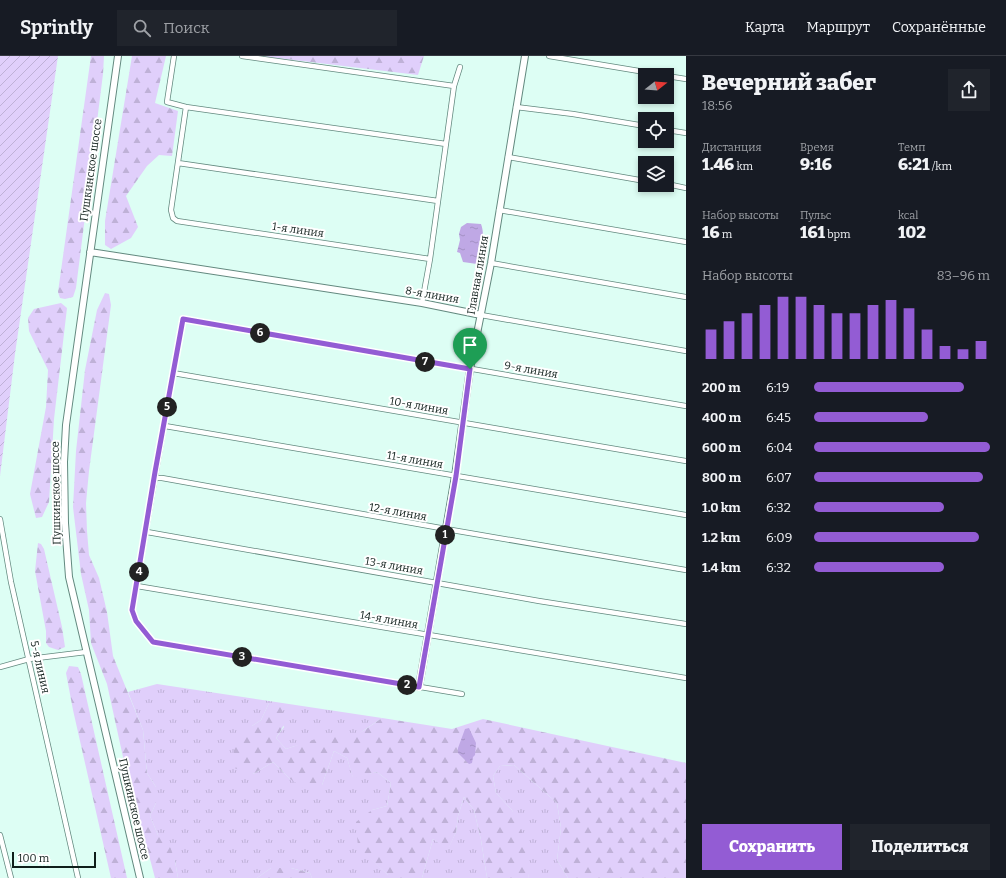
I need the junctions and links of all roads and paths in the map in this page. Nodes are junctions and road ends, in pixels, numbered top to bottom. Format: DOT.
graph roads {
  1 [pos="118,56"];
  2 [pos="174,56"];
  3 [pos="242,56"];
  4 [pos="525,56"];
  5 [pos="549,56"];
  6 [pos="460,67"];
  7 [pos="638,71"];
  8 [pos="674,77"];
  9 [pos="686,79"];
  10 [pos="454,86"];
  11 [pos="186,107"];
  12 [pos="516,107"];
  13 [pos="638,125"];
  14 [pos="674,131"];
  15 [pos="686,133"];
  16 [pos="446,144"];
  17 [pos="508,157"];
  18 [pos="178,163"];
  19 [pos="638,180"];
  20 [pos="674,185"];
  21 [pos="686,188"];
  22 [pos="438,201"];
  23 [pos="499,210"];
  24 [pos="686,242"];
  25 [pos="90,252"];
  26 [pos="430,259"];
  27 [pos="491,263"];
  28 [pos="686,296"];
  29 [pos="422,303"];
  30 [pos="481,315"];
  31 [pos="686,351"];
  32 [pos="470,369"];
  33 [pos="173,373"];
  34 [pos="686,406"];
  35 [pos="462,423"];
  36 [pos="165,426"];
  37 [pos="686,462"];
  38 [pos="456,476"];
  39 [pos="154,478"];
  40 [pos="686,515"];
  41 [pos="0,519"];
  42 [pos="446,529"];
  43 [pos="146,532"];
  44 [pos="686,570"];
  45 [pos="438,583"];
  46 [pos="137,586"];
  47 [pos="686,624"];
  48 [pos="428,636"];
  49 [pos="86,652"];
  50 [pos="30,659"];
  51 [pos="0,667"];
  52 [pos="686,678"];
  53 [pos="419,687"];
  54 [pos="462,694"];
  55 [pos="0,835"];
  56 [pos="10,878"];
  57 [pos="78,878"];
  58 [pos="140,878"];
  1 -- 25 [label="street, Пушкинское шоссе"];
  2 -- 11 [label="street"];
  3 -- 10 [label="street"];
  4 -- 12 [label="street, Главная линия"];
  5 -- 7 [label="street"];
  6 -- 10 [label="street"];
  8 -- 9 [label="street"];
  10 -- 16 [label="street"];
  11 -- 16 [label="street"];
  11 -- 18 [label="street"];
  12 -- 13 [label="street"];
  12 -- 17 [label="street, Главная линия"];
  14 -- 15 [label="street"];
  16 -- 22 [label="street"];
  17 -- 19 [label="street"];
  17 -- 23 [label="street, Главная линия"];
  18 -- 22 [label="street"];
  18 -- 26 [label="street, 1-я линия"];
  20 -- 21 [label="street"];
  22 -- 26 [label="street"];
  23 -- 24 [label="street"];
  23 -- 27 [label="street, Главная линия"];
  25 -- 29 [label="street, 8-я линия"];
  25 -- 49 [label="street, Пушкинское шоссе"];
  26 -- 29 [label="street"];
  27 -- 28 [label="street"];
  27 -- 30 [label="street, Главная линия"];
  29 -- 30 [label="street, 8-я линия"];
  30 -- 31 [label="street, 8-я линия"];
  30 -- 32 [label="street, Главная линия"];
  32 -- 33 [label="street, 9-я линия"];
  32 -- 34 [label="street, 9-я линия"];
  32 -- 35 [label="street, Главная линия"];
  33 -- 35 [label="street, 10-я линия"];
  33 -- 36 [label="street"];
  35 -- 37 [label="street, 10-я линия"];
  35 -- 38 [label="street, Главная линия"];
  36 -- 38 [label="street, 11-я линия"];
  36 -- 39 [label="street"];
  38 -- 40 [label="street, 11-я линия"];
  38 -- 42 [label="street, Главная линия"];
  39 -- 42 [label="street, 12-я линия"];
  39 -- 43 [label="street"];
  41 -- 50 [label="street, 5-я линия"];
  42 -- 44 [label="street, 12-я линия"];
  42 -- 45 [label="street, Главная линия"];
  43 -- 45 [label="street, 13-я линия"];
  43 -- 46 [label="street"];
  45 -- 47 [label="street, 13-я линия"];
  45 -- 48 [label="street, Главная линия"];
  46 -- 48 [label="street, 14-я линия"];
  46 -- 53 [label="street"];
  48 -- 52 [label="street, 14-я линия"];
  48 -- 53 [label="street, Главная линия"];
  49 -- 50 [label="street"];
  49 -- 58 [label="street, Пушкинское шоссе"];
  50 -- 51 [label="street"];
  50 -- 57 [label="street, 5-я линия"];
  53 -- 54 [label="street"];
  55 -- 56 [label="street"];
}
